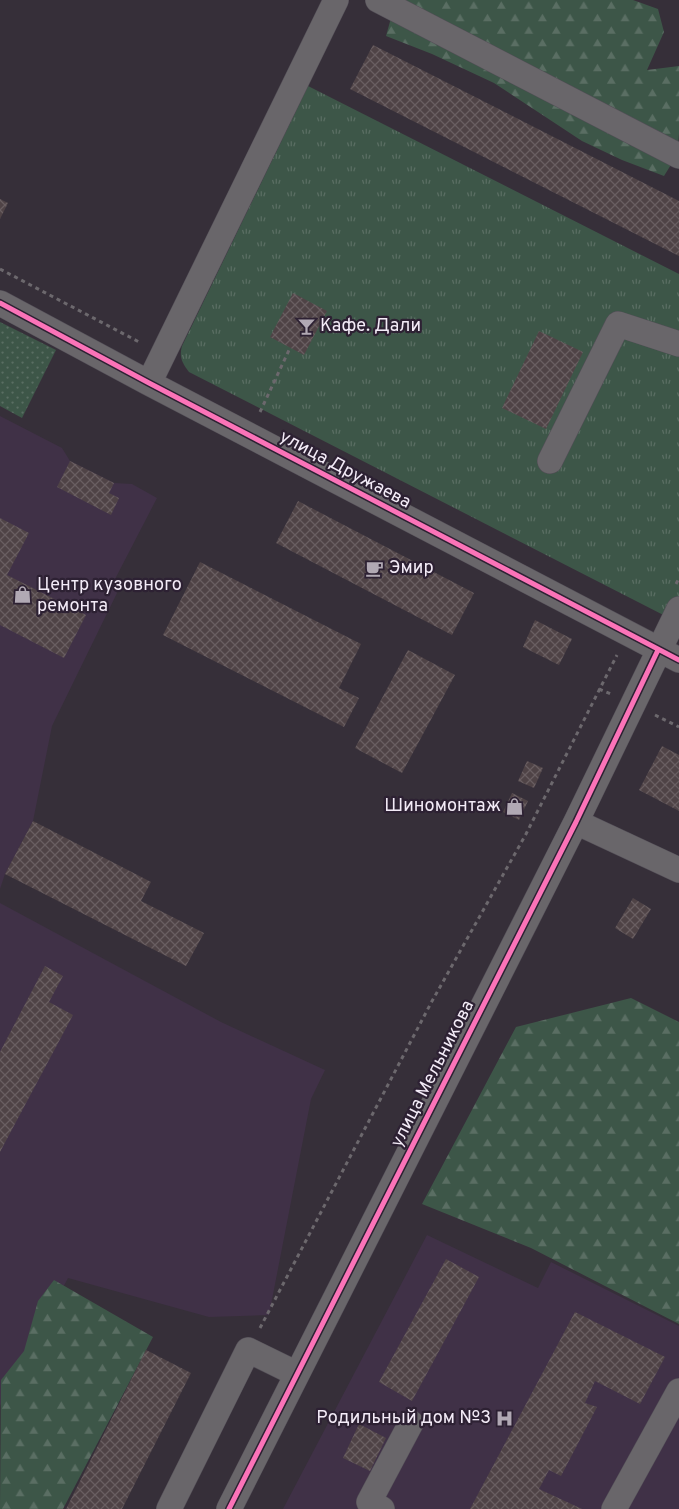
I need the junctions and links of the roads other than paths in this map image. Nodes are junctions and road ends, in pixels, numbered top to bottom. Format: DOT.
graph roads {
  1 [pos="336,0"];
  2 [pos="378,0"];
  3 [pos="679,156"];
  4 [pos="0,303"];
  5 [pos="679,344"];
  6 [pos="149,383"];
  7 [pos="550,461"];
  8 [pos="679,609"];
  9 [pos="669,655"];
  10 [pos="576,822"];
  11 [pos="679,870"];
  12 [pos="297,1374"];
  13 [pos="679,1391"];
  14 [pos="411,1423"];
  15 [pos="169,1509"];
  16 [pos="229,1509"];
  17 [pos="382,1509"];
  18 [pos="614,1509"];
  1 -- 6 [label="street"];
  2 -- 3 [label="street"];
  4 -- 6 [label="street, улица Дружаева"];
  5 -- 7 [label="street"];
  6 -- 9 [label="street, улица Дружаева"];
  8 -- 9 [label="street, улица Мельникова"];
  9 -- 10 [label="street, улица Мельникова"];
  10 -- 11 [label="street"];
  10 -- 12 [label="street, улица Мельникова"];
  12 -- 15 [label="street"];
  12 -- 16 [label="street, улица Мельникова"];
  13 -- 18 [label="street"];
  14 -- 17 [label="street"];
}
